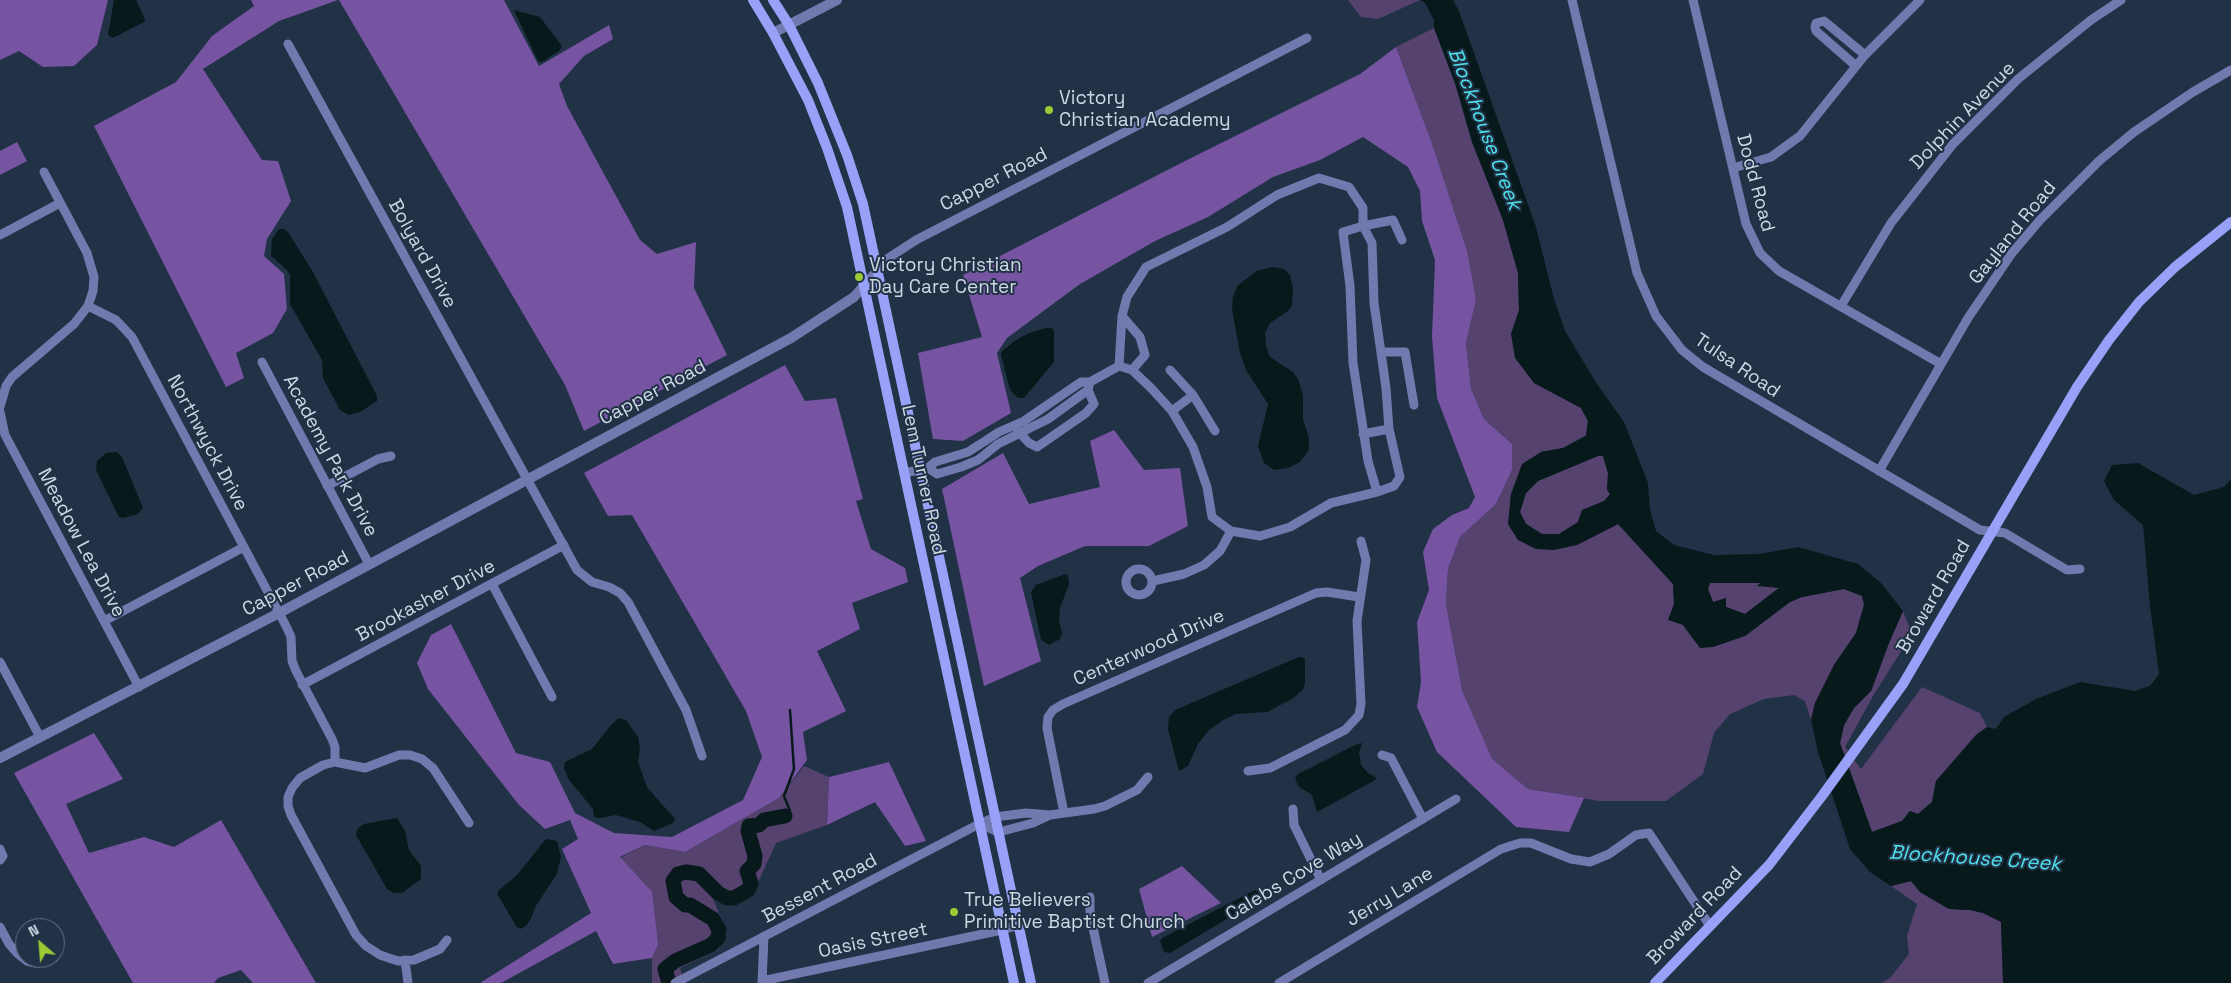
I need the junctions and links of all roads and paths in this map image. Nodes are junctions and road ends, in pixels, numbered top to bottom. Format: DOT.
graph roads {
  1 [pos="753,0"];
  2 [pos="773,0"];
  3 [pos="837,0"];
  4 [pos="1572,0"];
  5 [pos="1693,0"];
  6 [pos="1920,0"];
  7 [pos="2121,0"];
  8 [pos="788,25"];
  9 [pos="773,33"];
  10 [pos="1307,38"];
  11 [pos="288,44"];
  12 [pos="1865,55"];
  13 [pos="1856,66"];
  14 [pos="2231,70"];
  15 [pos="1733,168"];
  16 [pos="44,172"];
  17 [pos="60,203"];
  18 [pos="2231,222"];
  19 [pos="1363,226"];
  20 [pos="0,235"];
  21 [pos="1402,240"];
  22 [pos="878,270"];
  23 [pos="864,285"];
  24 [pos="88,306"];
  25 [pos="1841,306"];
  26 [pos="1122,316"];
  27 [pos="1381,352"];
  28 [pos="262,362"];
  29 [pos="1941,364"];
  30 [pos="1119,366"];
  31 [pos="1132,370"];
  32 [pos="1170,370"];
  33 [pos="3,385"];
  34 [pos="1089,386"];
  35 [pos="1193,395"];
  36 [pos="1414,405"];
  37 [pos="0,407"];
  38 [pos="1172,411"];
  39 [pos="0,412"];
  40 [pos="1015,425"];
  41 [pos="1389,429"];
  42 [pos="1215,431"];
  43 [pos="1020,434"];
  44 [pos="1363,434"];
  45 [pos="391,456"];
  46 [pos="925,469"];
  47 [pos="1879,471"];
  48 [pos="904,474"];
  49 [pos="528,480"];
  50 [pos="327,486"];
  51 [pos="1377,492"];
  52 [pos="1231,530"];
  53 [pos="1992,532"];
  54 [pos="1361,541"];
  55 [pos="564,545"];
  56 [pos="244,547"];
  57 [pos="369,564"];
  58 [pos="2080,569"];
  59 [pos="1153,581"];
  60 [pos="492,584"];
  61 [pos="1359,597"];
  62 [pos="279,613"];
  63 [pos="104,622"];
  64 [pos="959,647"];
  65 [pos="942,651"];
  66 [pos="0,662"];
  67 [pos="302,685"];
  68 [pos="138,687"];
  69 [pos="552,697"];
  70 [pos="40,737"];
  71 [pos="1382,755"];
  72 [pos="702,756"];
  73 [pos="0,758"];
  74 [pos="335,762"];
  75 [pos="1248,771"];
  76 [pos="1148,777"];
  77 [pos="1456,799"];
  78 [pos="1293,809"];
  79 [pos="1064,813"];
  80 [pos="1050,814"];
  81 [pos="996,817"];
  82 [pos="1423,819"];
  83 [pos="469,823"];
  84 [pos="979,824"];
  85 [pos="999,832"];
  86 [pos="0,849"];
  87 [pos="0,860"];
  88 [pos="1321,880"];
  89 [pos="1090,897"];
  90 [pos="1018,925"];
  91 [pos="1710,926"];
  92 [pos="0,927"];
  93 [pos="1002,930"];
  94 [pos="764,936"];
  95 [pos="447,940"];
  96 [pos="15,950"];
  97 [pos="405,960"];
  98 [pos="680,981"];
  99 [pos="762,982"];
  100 [pos="408,983"];
  101 [pos="1014,983"];
  102 [pos="1031,983"];
  103 [pos="1105,983"];
  104 [pos="1148,983"];
  105 [pos="1279,983"];
  106 [pos="1655,983"];
  1 -- 9 [label="main road, Lem Turner Road"];
  2 -- 8 [label="main road, Lem Turner Road"];
  3 -- 8 [label="street"];
  4 -- 47 [label="street, Tulsa Road"];
  5 -- 15 [label="street, Dodd Road"];
  6 -- 12 [label="street"];
  7 -- 25 [label="street, Dolphin Avenue"];
  8 -- 9 [label="street"];
  8 -- 22 [label="main road, Lem Turner Road"];
  9 -- 23 [label="main road, Lem Turner Road"];
  10 -- 22 [label="street, Capper Road"];
  11 -- 49 [label="street, Bolyard Drive"];
  12 -- 13 [label="street"];
  12 -- 13 [label="street"];
  13 -- 15 [label="street"];
  14 -- 29 [label="street, Gayland Road"];
  15 -- 25 [label="street, Dodd Road"];
  16 -- 17 [label="street"];
  17 -- 20 [label="street"];
  17 -- 24 [label="street"];
  18 -- 53 [label="main road, Broward Road"];
  19 -- 21 [label="street"];
  19 -- 26 [label="street"];
  19 -- 27 [label="street"];
  19 -- 44 [label="street"];
  22 -- 23 [label="street, Capper Road"];
  22 -- 46 [label="main road, Lem Turner Road"];
  23 -- 48 [label="main road, Lem Turner Road"];
  23 -- 49 [label="street, Capper Road"];
  24 -- 33 [label="street"];
  24 -- 56 [label="street, Northwyck Drive"];
  25 -- 29 [label="street, Dodd Road"];
  26 -- 30 [label="street"];
  26 -- 31 [label="street"];
  27 -- 36 [label="street"];
  27 -- 41 [label="street"];
  28 -- 50 [label="street, Academy Park Drive"];
  29 -- 47 [label="street, Gayland Road"];
  30 -- 31 [label="street"];
  30 -- 34 [label="street"];
  31 -- 38 [label="street"];
  32 -- 35 [label="street"];
  33 -- 37 [label="street"];
  34 -- 40 [label="street"];
  34 -- 43 [label="street"];
  34 -- 43 [label="street"];
  35 -- 38 [label="street"];
  35 -- 42 [label="street"];
  38 -- 52 [label="street"];
  39 -- 63 [label="street, Meadow Lea Drive"];
  40 -- 43 [label="street"];
  40 -- 46 [label="street"];
  41 -- 44 [label="street"];
  41 -- 51 [label="street"];
  43 -- 46 [label="street"];
  44 -- 51 [label="street"];
  45 -- 50 [label="street"];
  46 -- 48 [label="street"];
  46 -- 64 [label="main road, Lem Turner Road"];
  47 -- 53 [label="street, Tulsa Road"];
  48 -- 65 [label="main road, Lem Turner Road"];
  49 -- 55 [label="street, Bolyard Drive"];
  49 -- 57 [label="street, Capper Road"];
  50 -- 57 [label="street, Academy Park Drive"];
  51 -- 52 [label="street"];
  52 -- 59 [label="street"];
  53 -- 58 [label="street, Tulsa Road"];
  53 -- 91 [label="main road, Broward Road"];
  54 -- 61 [label="street"];
  55 -- 60 [label="street, Brookasher Drive"];
  55 -- 72 [label="street, Bolyard Drive"];
  56 -- 62 [label="street, Northwyck Drive"];
  56 -- 63 [label="street"];
  57 -- 62 [label="street, Capper Road"];
  60 -- 67 [label="street, Brookasher Drive"];
  60 -- 69 [label="street"];
  61 -- 75 [label="street"];
  61 -- 79 [label="street, Centerwood Drive"];
  62 -- 67 [label="street, Northwyck Drive"];
  62 -- 68 [label="street, Capper Road"];
  63 -- 68 [label="street, Meadow Lea Drive"];
  64 -- 65 [label="main road"];
  64 -- 81 [label="main road, Lem Turner Road"];
  65 -- 84 [label="main road, Lem Turner Road"];
  66 -- 70 [label="street"];
  67 -- 74 [label="street, Northwyck Drive"];
  68 -- 70 [label="street, Capper Road"];
  70 -- 73 [label="street, Capper Road"];
  71 -- 82 [label="street"];
  74 -- 83 [label="street"];
  74 -- 97 [label="street"];
  76 -- 79 [label="street, Bessent Road"];
  77 -- 82 [label="street, Calebs Cove Way"];
  78 -- 88 [label="street"];
  79 -- 80 [label="street, Bessent Road"];
  80 -- 81 [label="street, Bessent Road"];
  80 -- 85 [label="street, Bessent Road"];
  81 -- 84 [label="street, Bessent Road"];
  81 -- 85 [label="main road, Lem Turner Road"];
  82 -- 88 [label="street, Calebs Cove Way"];
  84 -- 85 [label="street"];
  84 -- 93 [label="main road, Lem Turner Road"];
  84 -- 94 [label="street, Bessent Road"];
  85 -- 90 [label="main road, Lem Turner Road"];
  86 -- 87 [label="street"];
  88 -- 104 [label="street, Calebs Cove Way"];
  89 -- 103 [label="street"];
  90 -- 93 [label="street, Oasis Street"];
  90 -- 102 [label="main road, Lem Turner Road"];
  91 -- 105 [label="street, Jerry Lane"];
  91 -- 106 [label="main road, Broward Road"];
  92 -- 96 [label="street"];
  93 -- 99 [label="street, Oasis Street"];
  93 -- 101 [label="main road, Lem Turner Road"];
  94 -- 98 [label="street, Bessent Road"];
  94 -- 99 [label="street"];
  95 -- 97 [label="street"];
  97 -- 100 [label="street"];
}
